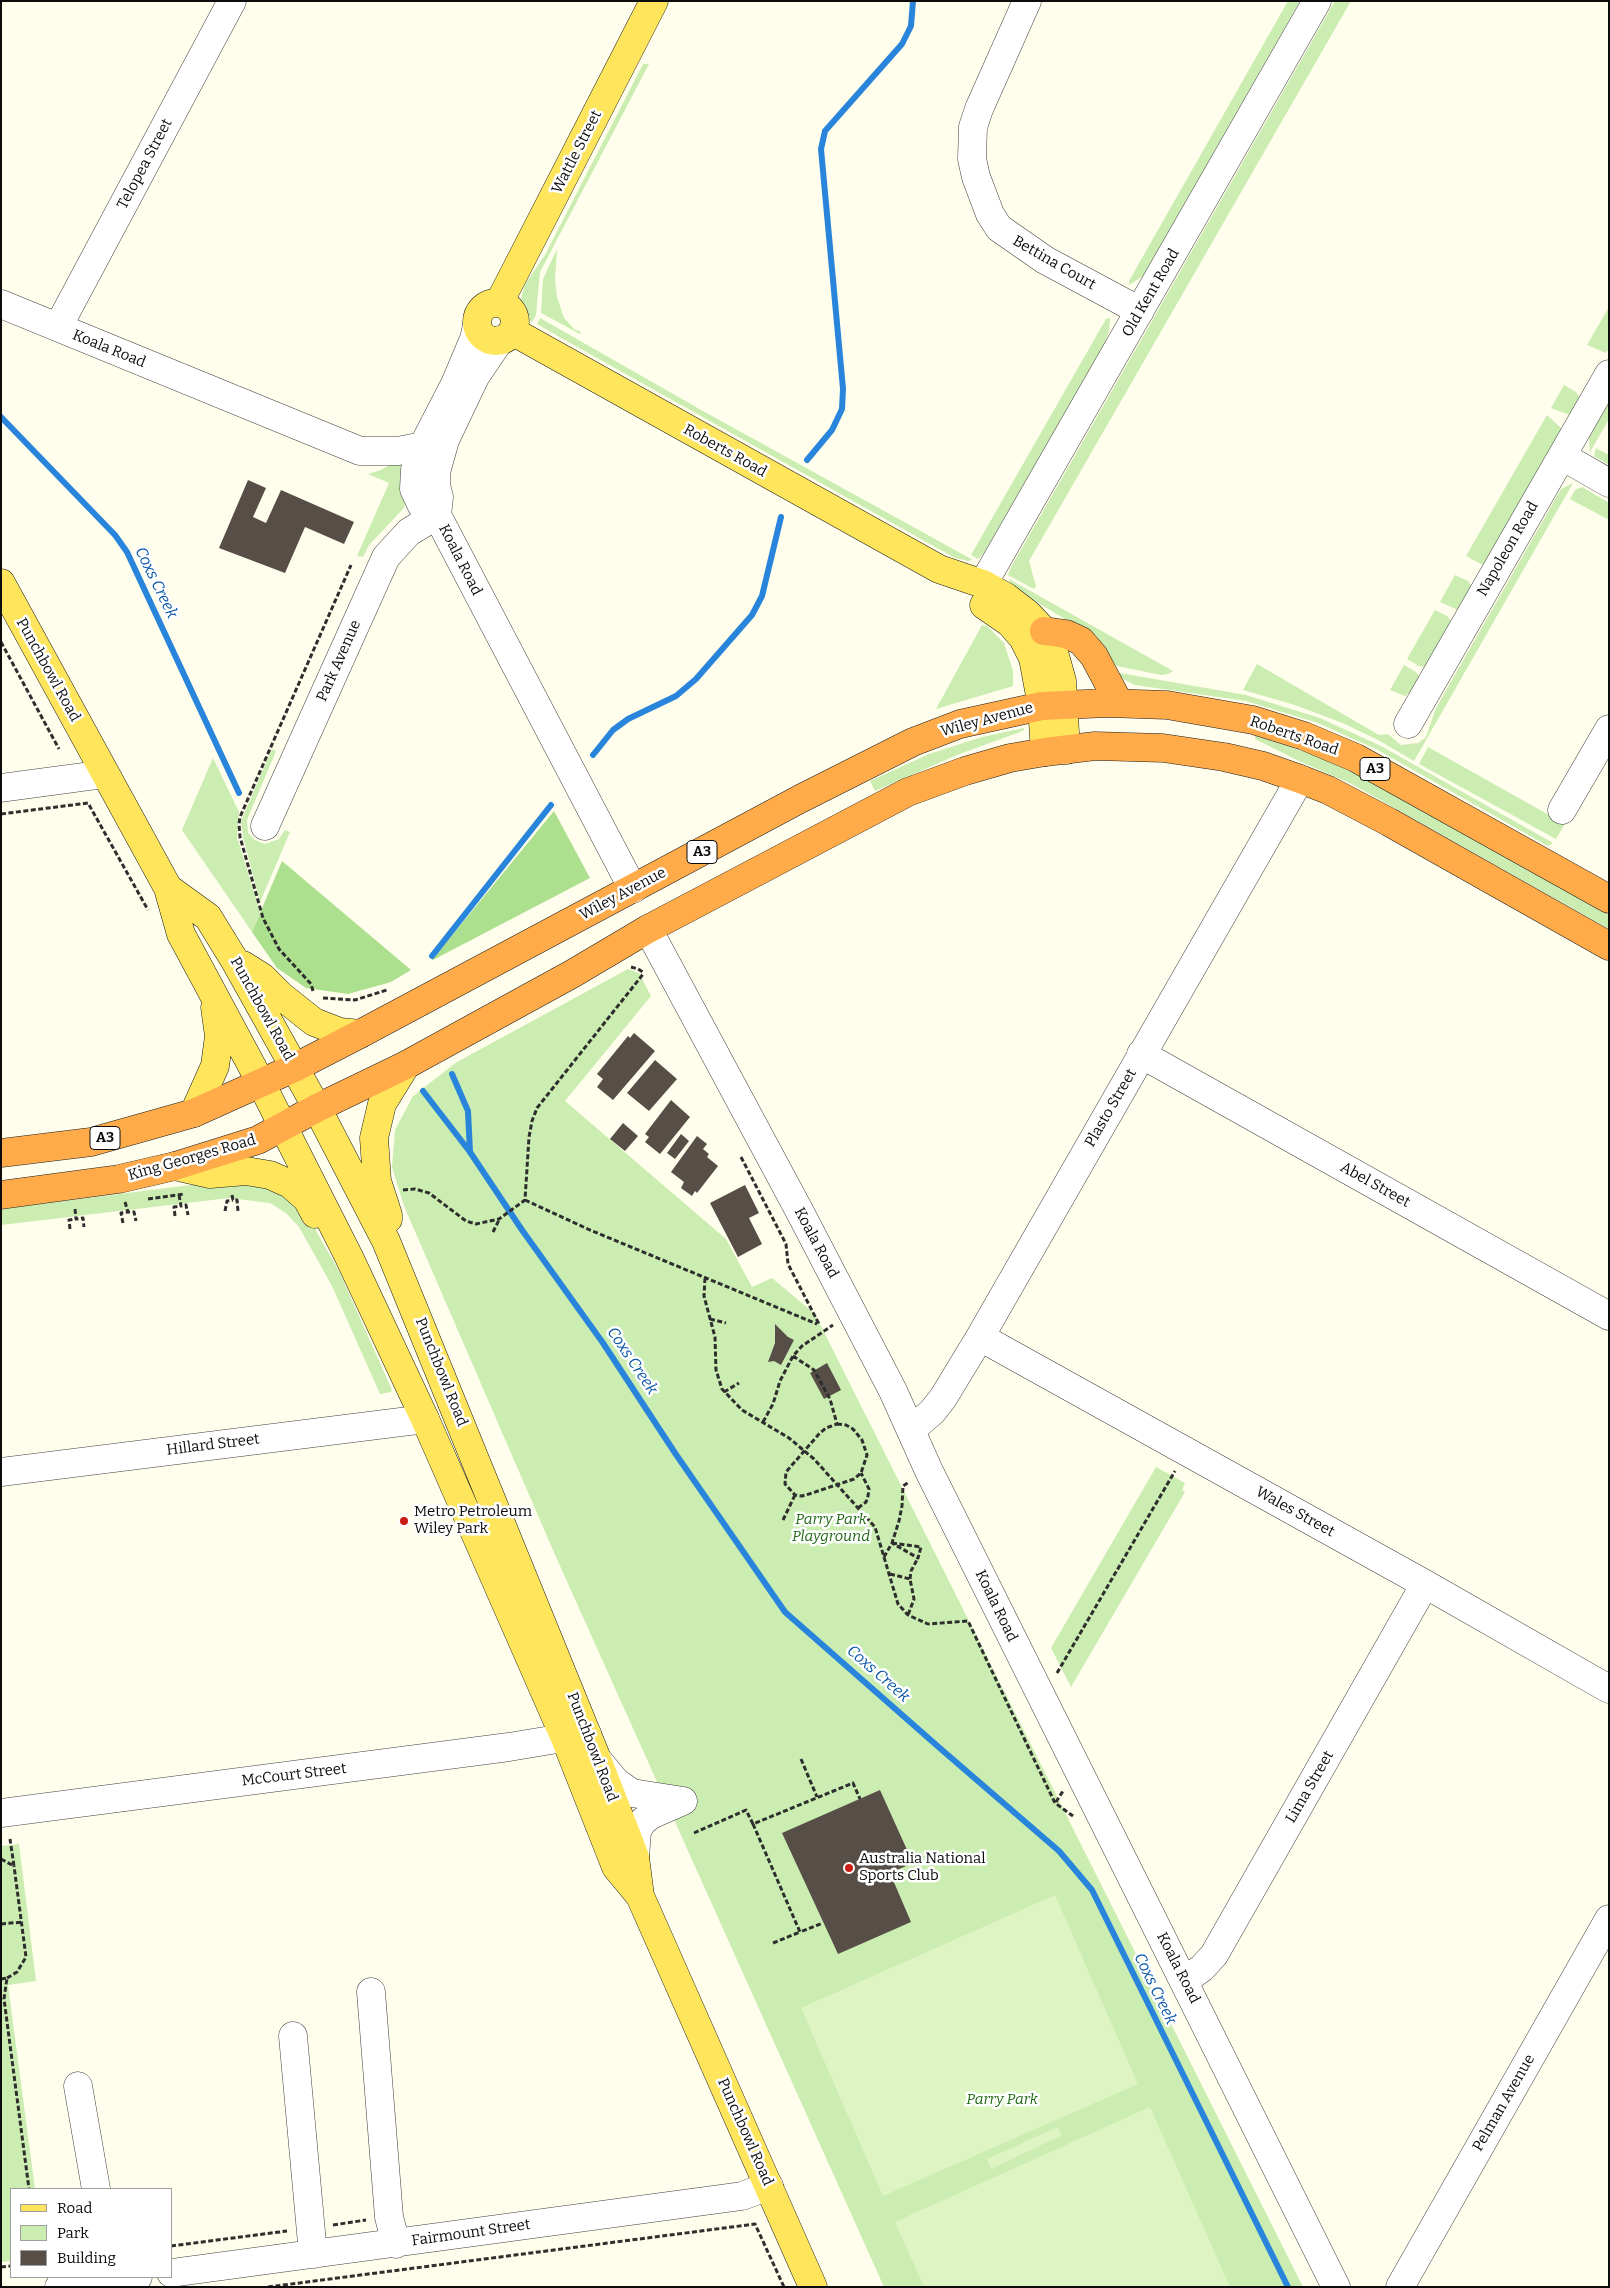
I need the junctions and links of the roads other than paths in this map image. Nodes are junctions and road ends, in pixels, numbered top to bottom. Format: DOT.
graph roads {
  1 [pos="232,1"];
  2 [pos="654,1"];
  3 [pos="1027,1"];
  4 [pos="1317,1"];
  5 [pos="499,303"];
  6 [pos="1,304"];
  7 [pos="1140,311"];
  8 [pos="478,326"];
  9 [pos="58,328"];
  10 [pos="506,336"];
  11 [pos="1609,374"];
  12 [pos="423,446"];
  13 [pos="1562,456"];
  14 [pos="1609,483"];
  15 [pos="437,515"];
  16 [pos="939,569"];
  17 [pos="1,584"];
  18 [pos="982,584"];
  19 [pos="1044,631"];
  20 [pos="1119,703"];
  21 [pos="1053,705"];
  22 [pos="1408,724"];
  23 [pos="1609,729"];
  24 [pos="1056,751"];
  25 [pos="105,774"];
  26 [pos="1300,779"];
  27 [pos="1,788"];
  28 [pos="1562,810"];
  29 [pos="265,826"];
  30 [pos="168,888"];
  31 [pos="633,889"];
  32 [pos="1609,898"];
  33 [pos="648,929"];
  34 [pos="1609,946"];
  35 [pos="235,961"];
  36 [pos="214,995"];
  37 [pos="360,1034"];
  38 [pos="1141,1054"];
  39 [pos="406,1064"];
  40 [pos="294,1068"];
  41 [pos="261,1083"];
  42 [pos="317,1108"];
  43 [pos="194,1113"];
  44 [pos="283,1126"];
  45 [pos="1,1153"];
  46 [pos="175,1166"];
  47 [pos="1,1196"];
  48 [pos="386,1241"];
  49 [pos="349,1257"];
  50 [pos="1609,1316"];
  51 [pos="980,1337"];
  52 [pos="425,1419"];
  53 [pos="912,1429"];
  54 [pos="1,1472"];
  55 [pos="1425,1584"];
  56 [pos="1609,1689"];
  57 [pos="576,1736"];
  58 [pos="597,1759"];
  59 [pos="1,1813"];
  60 [pos="634,1856"];
  61 [pos="640,1896"];
  62 [pos="1609,1918"];
  63 [pos="1184,1981"];
  64 [pos="370,1992"];
  65 [pos="293,2036"];
  66 [pos="78,2086"];
  67 [pos="769,2186"];
  68 [pos="96,2188"];
  69 [pos="396,2244"];
  70 [pos="313,2254"];
  71 [pos="172,2272"];
  72 [pos="123,2278"];
  73 [pos="59,2287"];
  74 [pos="813,2287"];
  75 [pos="1336,2287"];
  76 [pos="1400,2287"];
  1 -- 9 [label="street, Telopea Street"];
  2 -- 5 [label="main road, Wattle Street"];
  3 -- 7 [label="street, Bettina Court"];
  4 -- 7 [label="street, Old Kent Road"];
  5 -- 8 [label="main road"];
  5 -- 10 [label="main road"];
  6 -- 9 [label="street, Koala Road"];
  7 -- 18 [label="street, Old Kent Road"];
  8 -- 10 [label="main road"];
  8 -- 12 [label="street"];
  9 -- 12 [label="street, Koala Road"];
  10 -- 15 [label="street"];
  10 -- 16 [label="main road, Roberts Road"];
  11 -- 13 [label="street, Napoleon Road"];
  12 -- 15 [label="street, Koala Road"];
  13 -- 14 [label="street"];
  13 -- 22 [label="street, Napoleon Road"];
  15 -- 29 [label="street, Park Avenue"];
  15 -- 31 [label="street, Koala Road"];
  16 -- 18 [label="main road, Roberts Road"];
  16 -- 21 [label="main road, Roberts Road"];
  17 -- 25 [label="main road, Punchbowl Road"];
  18 -- 19 [label="main road, Roberts Road"];
  19 -- 20 [label="highway"];
  19 -- 21 [label="main road, Roberts Road"];
  20 -- 21 [label="highway, Roberts Road / A3"];
  20 -- 32 [label="highway, Roberts Road / A3"];
  21 -- 24 [label="main road, Roberts Road"];
  21 -- 31 [label="highway, Wiley Avenue / A3"];
  23 -- 28 [label="street"];
  24 -- 26 [label="highway"];
  24 -- 33 [label="highway"];
  25 -- 27 [label="street"];
  25 -- 30 [label="main road, Punchbowl Road"];
  26 -- 34 [label="highway"];
  26 -- 38 [label="street, Plasto Street"];
  30 -- 35 [label="main road, Punchbowl Road"];
  30 -- 36 [label="main road, Punchbowl Road"];
  31 -- 37 [label="highway, Wiley Avenue / A3"];
  33 -- 39 [label="highway"];
  33 -- 53 [label="street, Koala Road"];
  35 -- 37 [label="main road"];
  35 -- 40 [label="main road, Punchbowl Road"];
  36 -- 41 [label="main road, Punchbowl Road"];
  36 -- 43 [label="main road"];
  37 -- 40 [label="highway, Wiley Avenue / A3"];
  38 -- 50 [label="street, Abel Street"];
  38 -- 51 [label="street, Plasto Street"];
  39 -- 42 [label="highway"];
  39 -- 48 [label="main road"];
  40 -- 41 [label="highway, A3"];
  40 -- 42 [label="main road, Punchbowl Road"];
  41 -- 43 [label="highway, A3"];
  41 -- 44 [label="main road, Punchbowl Road"];
  42 -- 44 [label="highway, King Georges Road"];
  42 -- 48 [label="main road, Punchbowl Road"];
  43 -- 45 [label="highway, A3"];
  44 -- 46 [label="highway, King Georges Road"];
  44 -- 49 [label="main road, Punchbowl Road"];
  46 -- 47 [label="highway, King Georges Road"];
  46 -- 49 [label="main road"];
  48 -- 57 [label="main road, Punchbowl Road"];
  49 -- 52 [label="main road, Punchbowl Road"];
  51 -- 53 [label="street, Plasto Street"];
  51 -- 55 [label="street, Wales Street"];
  52 -- 54 [label="street, Hillard Street"];
  52 -- 57 [label="main road, Punchbowl Road"];
  53 -- 63 [label="street, Koala Road"];
  55 -- 56 [label="street, Wales Street"];
  55 -- 63 [label="street, Lima Street"];
  57 -- 58 [label="main road, Punchbowl Road"];
  57 -- 59 [label="street, McCourt Street"];
  57 -- 61 [label="main road, Punchbowl Road"];
  58 -- 60 [label="main road, Punchbowl Road"];
  58 -- 60 [label="street"];
  60 -- 61 [label="main road, Punchbowl Road"];
  61 -- 67 [label="main road, Punchbowl Road"];
  62 -- 76 [label="street, Pelman Avenue"];
  63 -- 75 [label="street, Koala Road"];
  64 -- 69 [label="street"];
  65 -- 70 [label="street"];
  66 -- 68 [label="street"];
  67 -- 69 [label="street, Fairmount Street"];
  67 -- 74 [label="main road, Punchbowl Road"];
  69 -- 70 [label="street, Fairmount Street"];
  70 -- 71 [label="street, Fairmount Street"];
  72 -- 73 [label="street"];
}
